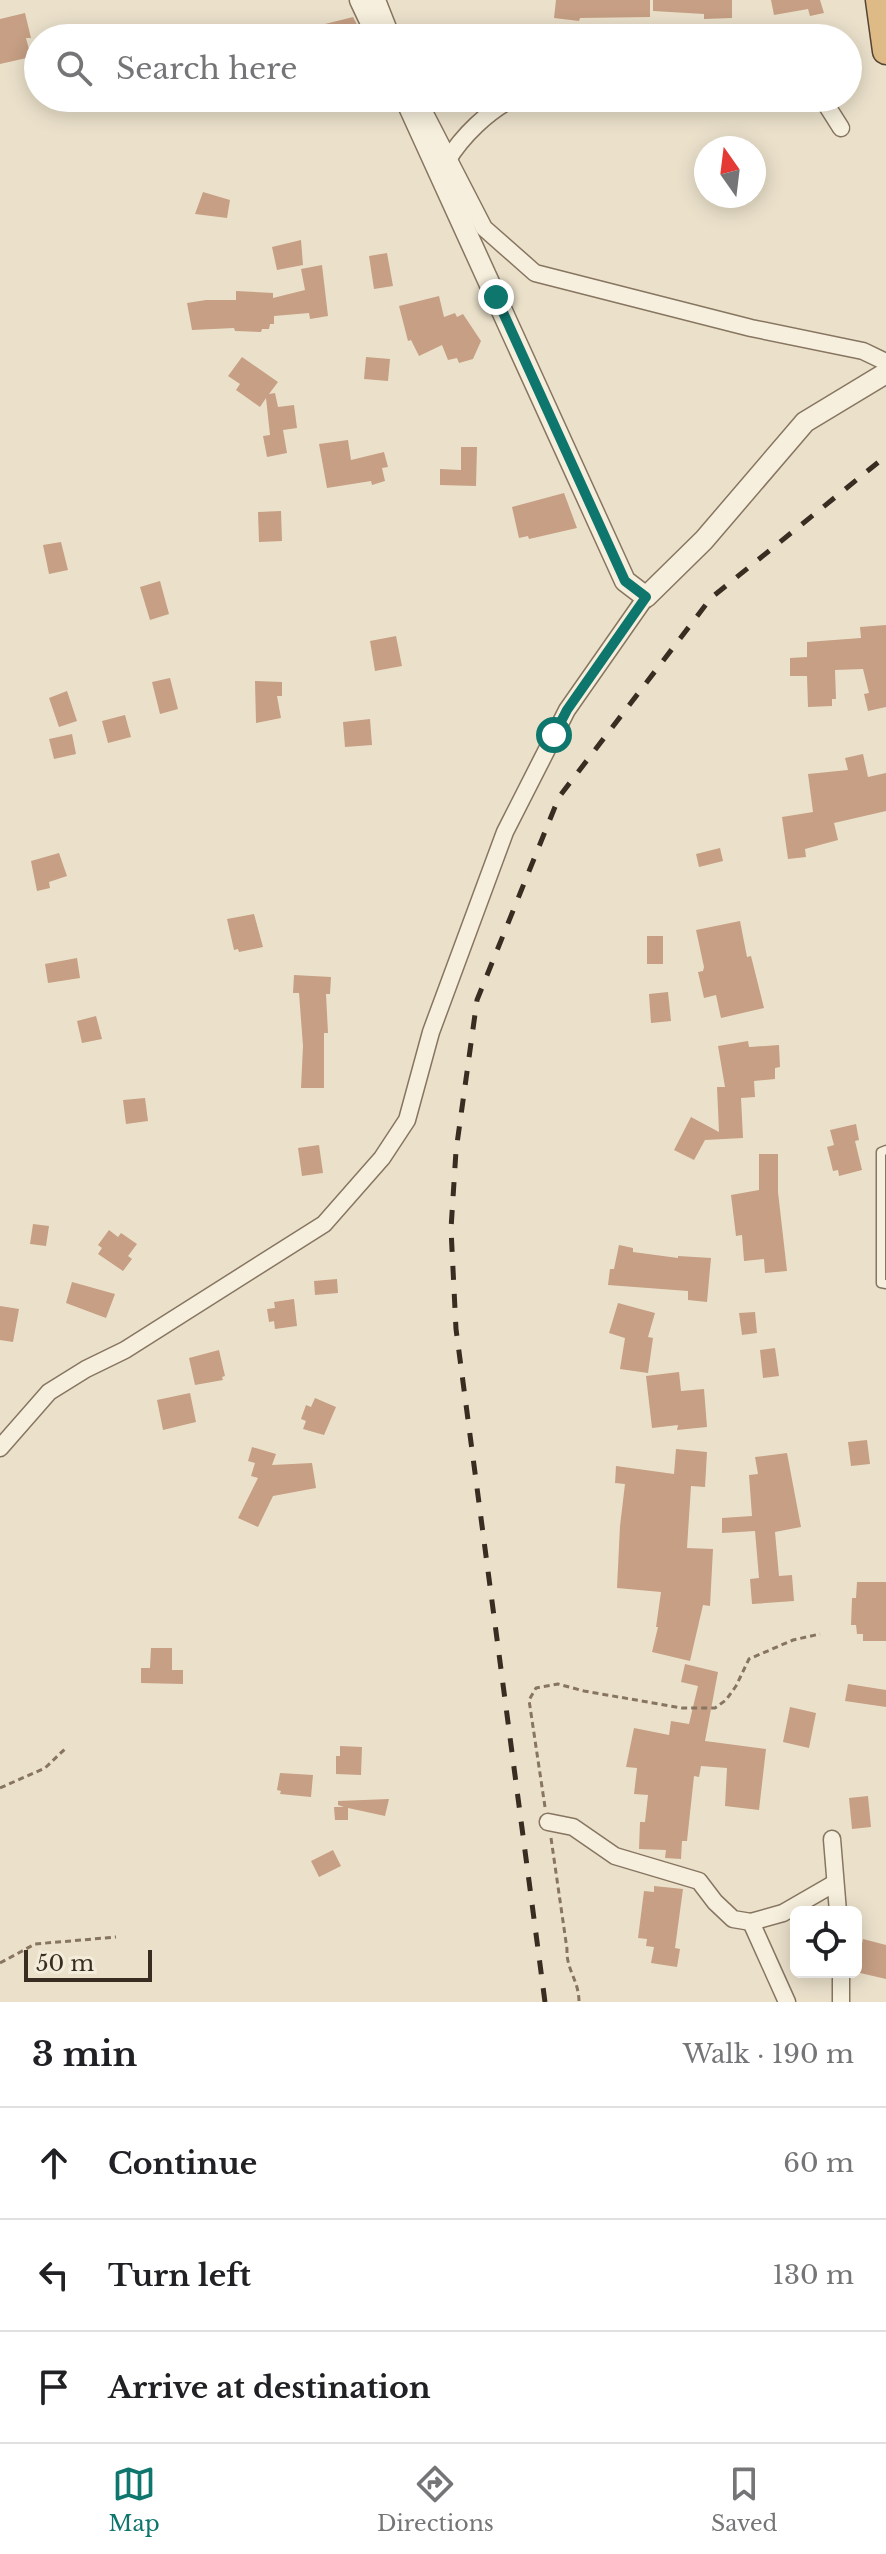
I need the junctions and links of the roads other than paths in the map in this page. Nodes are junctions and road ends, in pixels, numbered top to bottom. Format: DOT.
graph roads {
  1 [pos="360,0"];
  2 [pos="377,0"];
  3 [pos="879,0"];
  4 [pos="371,24"];
  5 [pos="386,24"];
  6 [pos="886,51"];
  7 [pos="411,112"];
  8 [pos="424,112"];
  9 [pos="492,112"];
  10 [pos="831,112"];
  11 [pos="841,128"];
  12 [pos="447,161"];
  13 [pos="886,362"];
  14 [pos="886,373"];
  15 [pos="646,597"];
  16 [pos="886,1150"];
  17 [pos="886,1284"];
  18 [pos="0,1448"];
  19 [pos="548,1822"];
  20 [pos="832,1839"];
  21 [pos="835,1883"];
  22 [pos="837,1906"];
  23 [pos="751,1922"];
  24 [pos="841,1978"];
  25 [pos="787,2002"];
  26 [pos="841,2002"];
  1 -- 4 [label="street"];
  2 -- 5 [label="street"];
  3 -- 6 [label="highway"];
  7 -- 15 [label="street"];
  8 -- 12 [label="street"];
  9 -- 12 [label="street"];
  10 -- 11 [label="street"];
  12 -- 13 [label="street"];
  14 -- 15 [label="street"];
  15 -- 18 [label="street"];
  16 -- 17 [label="lane"];
  19 -- 23 [label="street"];
  20 -- 21 [label="street"];
  21 -- 22 [label="street"];
  21 -- 23 [label="street"];
  23 -- 25 [label="street"];
  24 -- 26 [label="street"];
}
